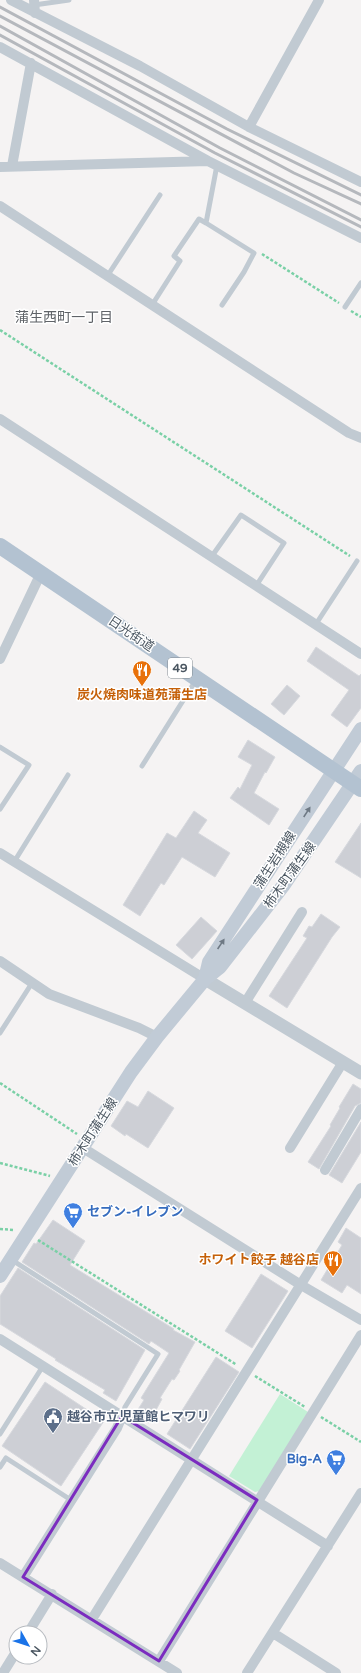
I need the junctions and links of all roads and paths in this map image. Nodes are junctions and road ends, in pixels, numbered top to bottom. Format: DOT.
graph roads {
  1 [pos="11,0"];
  2 [pos="69,0"];
  3 [pos="319,0"];
  4 [pos="35,6"];
  5 [pos="0,46"];
  6 [pos="31,63"];
  7 [pos="249,127"];
  8 [pos="212,163"];
  9 [pos="12,166"];
  10 [pos="0,167"];
  11 [pos="361,182"];
  12 [pos="160,195"];
  13 [pos="0,206"];
  14 [pos="206,223"];
  15 [pos="361,238"];
  16 [pos="254,253"];
  17 [pos="108,275"];
  18 [pos="361,283"];
  19 [pos="152,305"];
  20 [pos="222,305"];
  21 [pos="345,307"];
  22 [pos="361,317"];
  23 [pos="0,330"];
  24 [pos="0,419"];
  25 [pos="361,438"];
  26 [pos="0,546"];
  27 [pos="212,556"];
  28 [pos="357,561"];
  29 [pos="41,573"];
  30 [pos="256,586"];
  31 [pos="316,624"];
  32 [pos="361,654"];
  33 [pos="0,659"];
  34 [pos="197,679"];
  35 [pos="361,729"];
  36 [pos="0,747"];
  37 [pos="142,766"];
  38 [pos="333,770"];
  39 [pos="68,775"];
  40 [pos="358,781"];
  41 [pos="0,809"];
  42 [pos="0,853"];
  43 [pos="14,862"];
  44 [pos="302,912"];
  45 [pos="0,962"];
  46 [pos="205,979"];
  47 [pos="32,983"];
  48 [pos="194,993"];
  49 [pos="245,1003"];
  50 [pos="0,1033"];
  51 [pos="157,1037"];
  52 [pos="343,1062"];
  53 [pos="361,1073"];
  54 [pos="0,1083"];
  55 [pos="361,1109"];
  56 [pos="81,1141"];
  57 [pos="290,1148"];
  58 [pos="0,1163"];
  59 [pos="325,1170"];
  60 [pos="62,1180"];
  61 [pos="361,1188"];
  62 [pos="0,1230"];
  63 [pos="23,1232"];
  64 [pos="11,1260"];
  65 [pos="0,1276"];
  66 [pos="301,1285"];
  67 [pos="361,1320"];
  68 [pos="361,1335"];
  69 [pos="0,1339"];
  70 [pos="43,1366"];
  71 [pos="247,1371"];
  72 [pos="313,1412"];
  73 [pos="122,1416"];
  74 [pos="0,1434"];
  75 [pos="361,1442"];
  76 [pos="0,1454"];
  77 [pos="6,1458"];
  78 [pos="191,1460"];
  79 [pos="0,1467"];
  80 [pos="361,1493"];
  81 [pos="71,1500"];
  82 [pos="257,1500"];
  83 [pos="328,1546"];
  84 [pos="0,1563"];
  85 [pos="23,1577"];
  86 [pos="52,1594"];
  87 [pos="92,1619"];
  88 [pos="33,1625"];
  89 [pos="273,1634"];
  90 [pos="158,1661"];
  91 [pos="177,1673"];
  92 [pos="247,1673"];
  93 [pos="336,1673"];
  1 -- 4 [label="street"];
  2 -- 4 [label="lane"];
  3 -- 7 [label="street"];
  4 -- 7 [label="street"];
  5 -- 6 [label="street"];
  6 -- 8 [label="street"];
  6 -- 9 [label="street"];
  7 -- 11 [label="street"];
  8 -- 9 [label="street"];
  8 -- 14 [label="lane"];
  8 -- 15 [label="street"];
  9 -- 10 [label="street"];
  12 -- 17 [label="lane"];
  13 -- 17 [label="street"];
  14 -- 16 [label="lane"];
  14 -- 19 [label="lane"];
  16 -- 20 [label="lane"];
  16 -- 21 [label="path"];
  17 -- 19 [label="street"];
  18 -- 21 [label="lane"];
  19 -- 25 [label="street"];
  21 -- 22 [label="path"];
  23 -- 28 [label="path"];
  24 -- 27 [label="street"];
  26 -- 29 [label="main road, 日光街道 / 49"];
  27 -- 30 [label="street"];
  27 -- 30 [label="lane"];
  28 -- 31 [label="lane"];
  29 -- 33 [label="street"];
  29 -- 34 [label="main road, 日光街道 / 49"];
  30 -- 31 [label="street"];
  31 -- 32 [label="street"];
  34 -- 37 [label="lane"];
  34 -- 38 [label="main road, 日光街道 / 49"];
  35 -- 38 [label="main road, 蒲生岩槻線"];
  36 -- 41 [label="lane"];
  38 -- 40 [label="main road, 日光街道 / 49"];
  46 -- 38 [label="main road, 蒲生岩槻線, one-way"];
  39 -- 43 [label="lane"];
  40 -- 46 [label="main road, 柿木町蒲生線"];
  42 -- 43 [label="street"];
  43 -- 46 [label="street"];
  44 -- 49 [label="street"];
  45 -- 47 [label="street"];
  46 -- 48 [label="main road, 蒲生岩槻線"];
  46 -- 49 [label="street"];
  47 -- 50 [label="lane"];
  47 -- 51 [label="street"];
  48 -- 51 [label="main road, 柿木町蒲生線"];
  49 -- 52 [label="street"];
  51 -- 56 [label="main road, 柿木町蒲生線"];
  52 -- 53 [label="street"];
  52 -- 57 [label="street"];
  54 -- 56 [label="path"];
  55 -- 59 [label="street"];
  56 -- 60 [label="main road, 柿木町蒲生線"];
  56 -- 66 [label="street"];
  58 -- 60 [label="path"];
  60 -- 63 [label="main road, 柿木町蒲生線"];
  61 -- 66 [label="street"];
  62 -- 63 [label="path"];
  63 -- 64 [label="main road, 柿木町蒲生線"];
  63 -- 71 [label="path"];
  64 -- 65 [label="main road, 柿木町蒲生線"];
  64 -- 73 [label="lane"];
  66 -- 67 [label="street"];
  66 -- 71 [label="street"];
  68 -- 72 [label="street"];
  69 -- 70 [label="street"];
  70 -- 73 [label="street"];
  70 -- 74 [label="lane"];
  71 -- 72 [label="path"];
  71 -- 78 [label="street"];
  72 -- 75 [label="path"];
  72 -- 82 [label="street"];
  73 -- 78 [label="street"];
  73 -- 81 [label="street"];
  76 -- 77 [label="lane"];
  77 -- 79 [label="lane"];
  77 -- 81 [label="lane"];
  78 -- 82 [label="street"];
  78 -- 87 [label="street"];
  80 -- 83 [label="street"];
  81 -- 85 [label="street"];
  82 -- 83 [label="street"];
  82 -- 90 [label="street"];
  83 -- 89 [label="street"];
  84 -- 85 [label="street"];
  85 -- 86 [label="street"];
  86 -- 87 [label="street"];
  86 -- 88 [label="street"];
  87 -- 90 [label="street"];
  89 -- 92 [label="street"];
  89 -- 93 [label="street"];
  90 -- 91 [label="street"];
}
